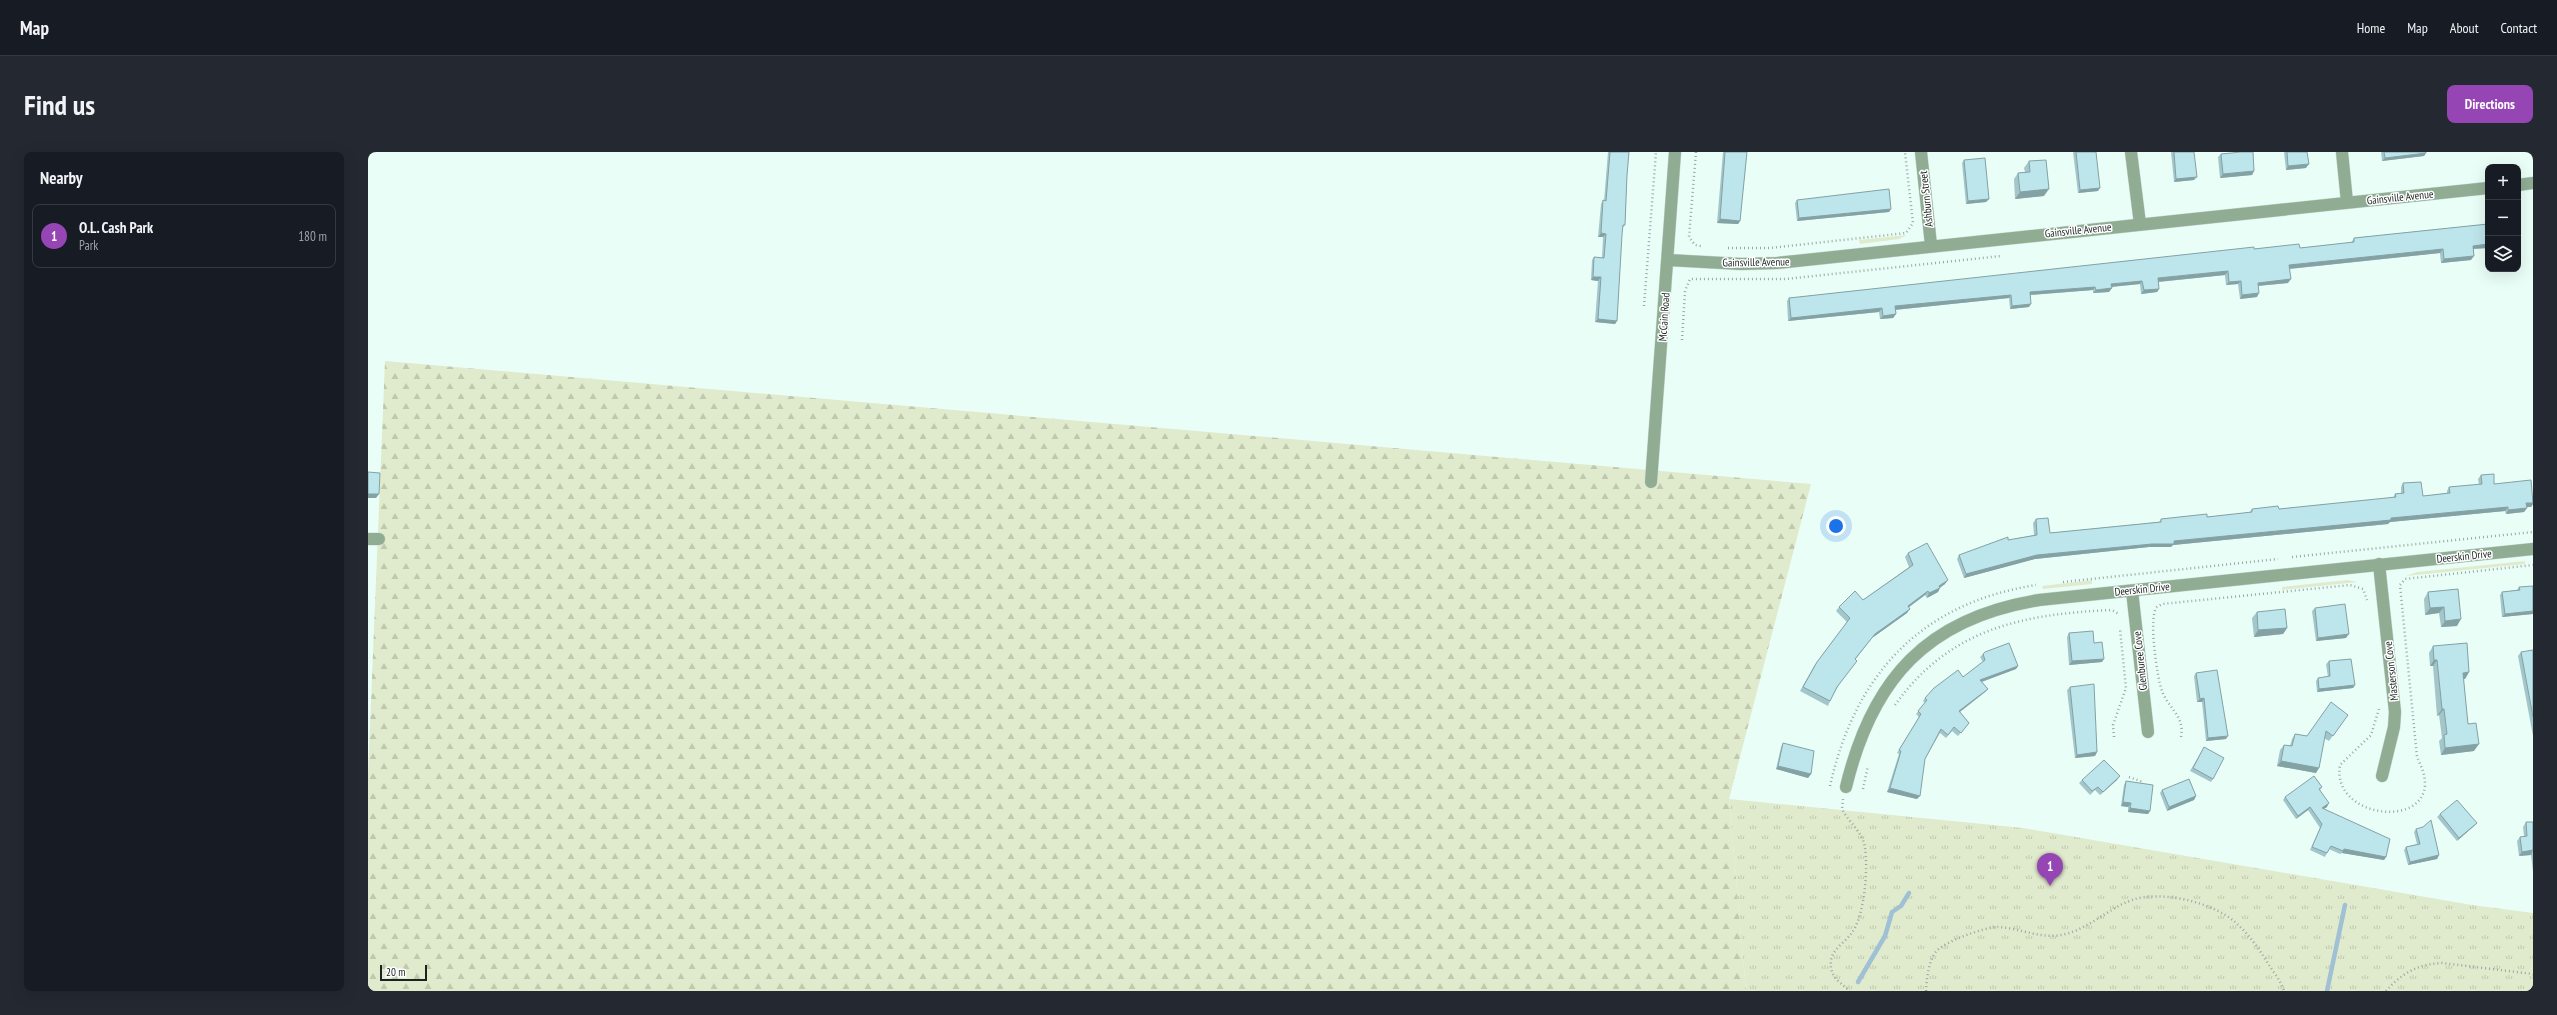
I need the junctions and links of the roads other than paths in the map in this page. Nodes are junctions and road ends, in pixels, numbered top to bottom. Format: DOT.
graph roads {
  1 [pos="1675,152"];
  2 [pos="1921,152"];
  3 [pos="2131,152"];
  4 [pos="2342,152"];
  5 [pos="2533,183"];
  6 [pos="2521,185"];
  7 [pos="2485,188"];
  8 [pos="2348,202"];
  9 [pos="2140,224"];
  10 [pos="1932,245"];
  11 [pos="1668,260"];
  12 [pos="1651,482"];
  13 [pos="2533,548"];
  14 [pos="2379,564"];
  15 [pos="2132,591"];
  16 [pos="2148,732"];
  17 [pos="2382,776"];
  18 [pos="1846,787"];
  1 -- 11 [label="street, McCain Road"];
  2 -- 10 [label="street, Ashburn Street"];
  3 -- 9 [label="street"];
  4 -- 8 [label="street"];
  5 -- 6 [label="street"];
  7 -- 8 [label="street, Gainsville Avenue"];
  8 -- 9 [label="street, Gainsville Avenue"];
  9 -- 10 [label="street, Gainsville Avenue"];
  10 -- 11 [label="street, Gainsville Avenue"];
  11 -- 12 [label="street, McCain Road"];
  13 -- 14 [label="street, Deerskin Drive"];
  14 -- 15 [label="street, Deerskin Drive"];
  14 -- 17 [label="street, Masterson Cove"];
  15 -- 16 [label="street, Glenburee Cove"];
  15 -- 18 [label="street, Deerskin Drive"];
}
